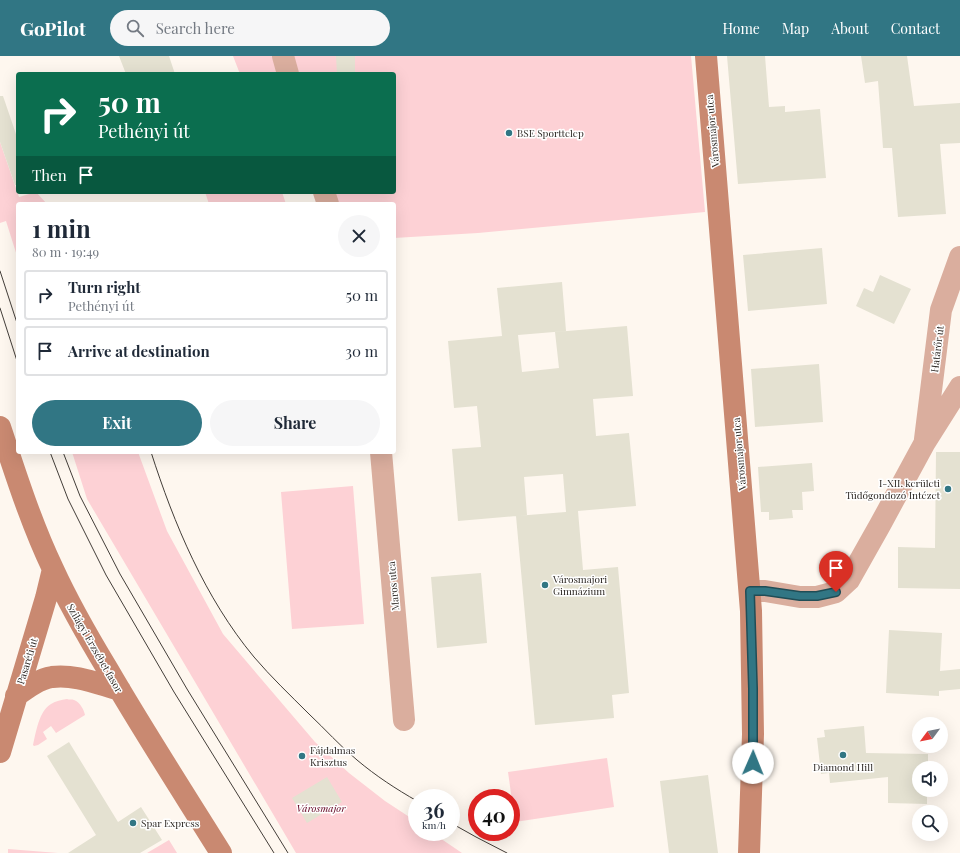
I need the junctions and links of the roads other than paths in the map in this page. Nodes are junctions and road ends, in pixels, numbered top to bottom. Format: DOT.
graph roads {
  1 [pos="283,56"];
  2 [pos="706,56"];
  3 [pos="287,72"];
  4 [pos="960,257"];
  5 [pos="960,387"];
  6 [pos="0,427"];
  7 [pos="924,444"];
  8 [pos="381,454"];
  9 [pos="52,569"];
  10 [pos="750,591"];
  11 [pos="120,690"];
  12 [pos="16,696"];
  13 [pos="404,720"];
  14 [pos="0,752"];
  15 [pos="221,853"];
  16 [pos="749,853"];
  1 -- 3 [label="street"];
  2 -- 10 [label="street, Városmajor utca"];
  4 -- 7 [label="street, Határőr út"];
  5 -- 7 [label="street, Határőr út"];
  6 -- 9 [label="street, Szilágyi Erzsébet fasor"];
  7 -- 10 [label="street, Határőr út"];
  8 -- 13 [label="street, Maros utca"];
  9 -- 11 [label="street, Szilágyi Erzsébet fasor"];
  9 -- 12 [label="street, Pasaréti út"];
  10 -- 16 [label="street, Városmajor utca"];
  11 -- 12 [label="street"];
  11 -- 15 [label="street, Szilágyi Erzsébet fasor"];
  12 -- 14 [label="street, Pasaréti út"];
}
